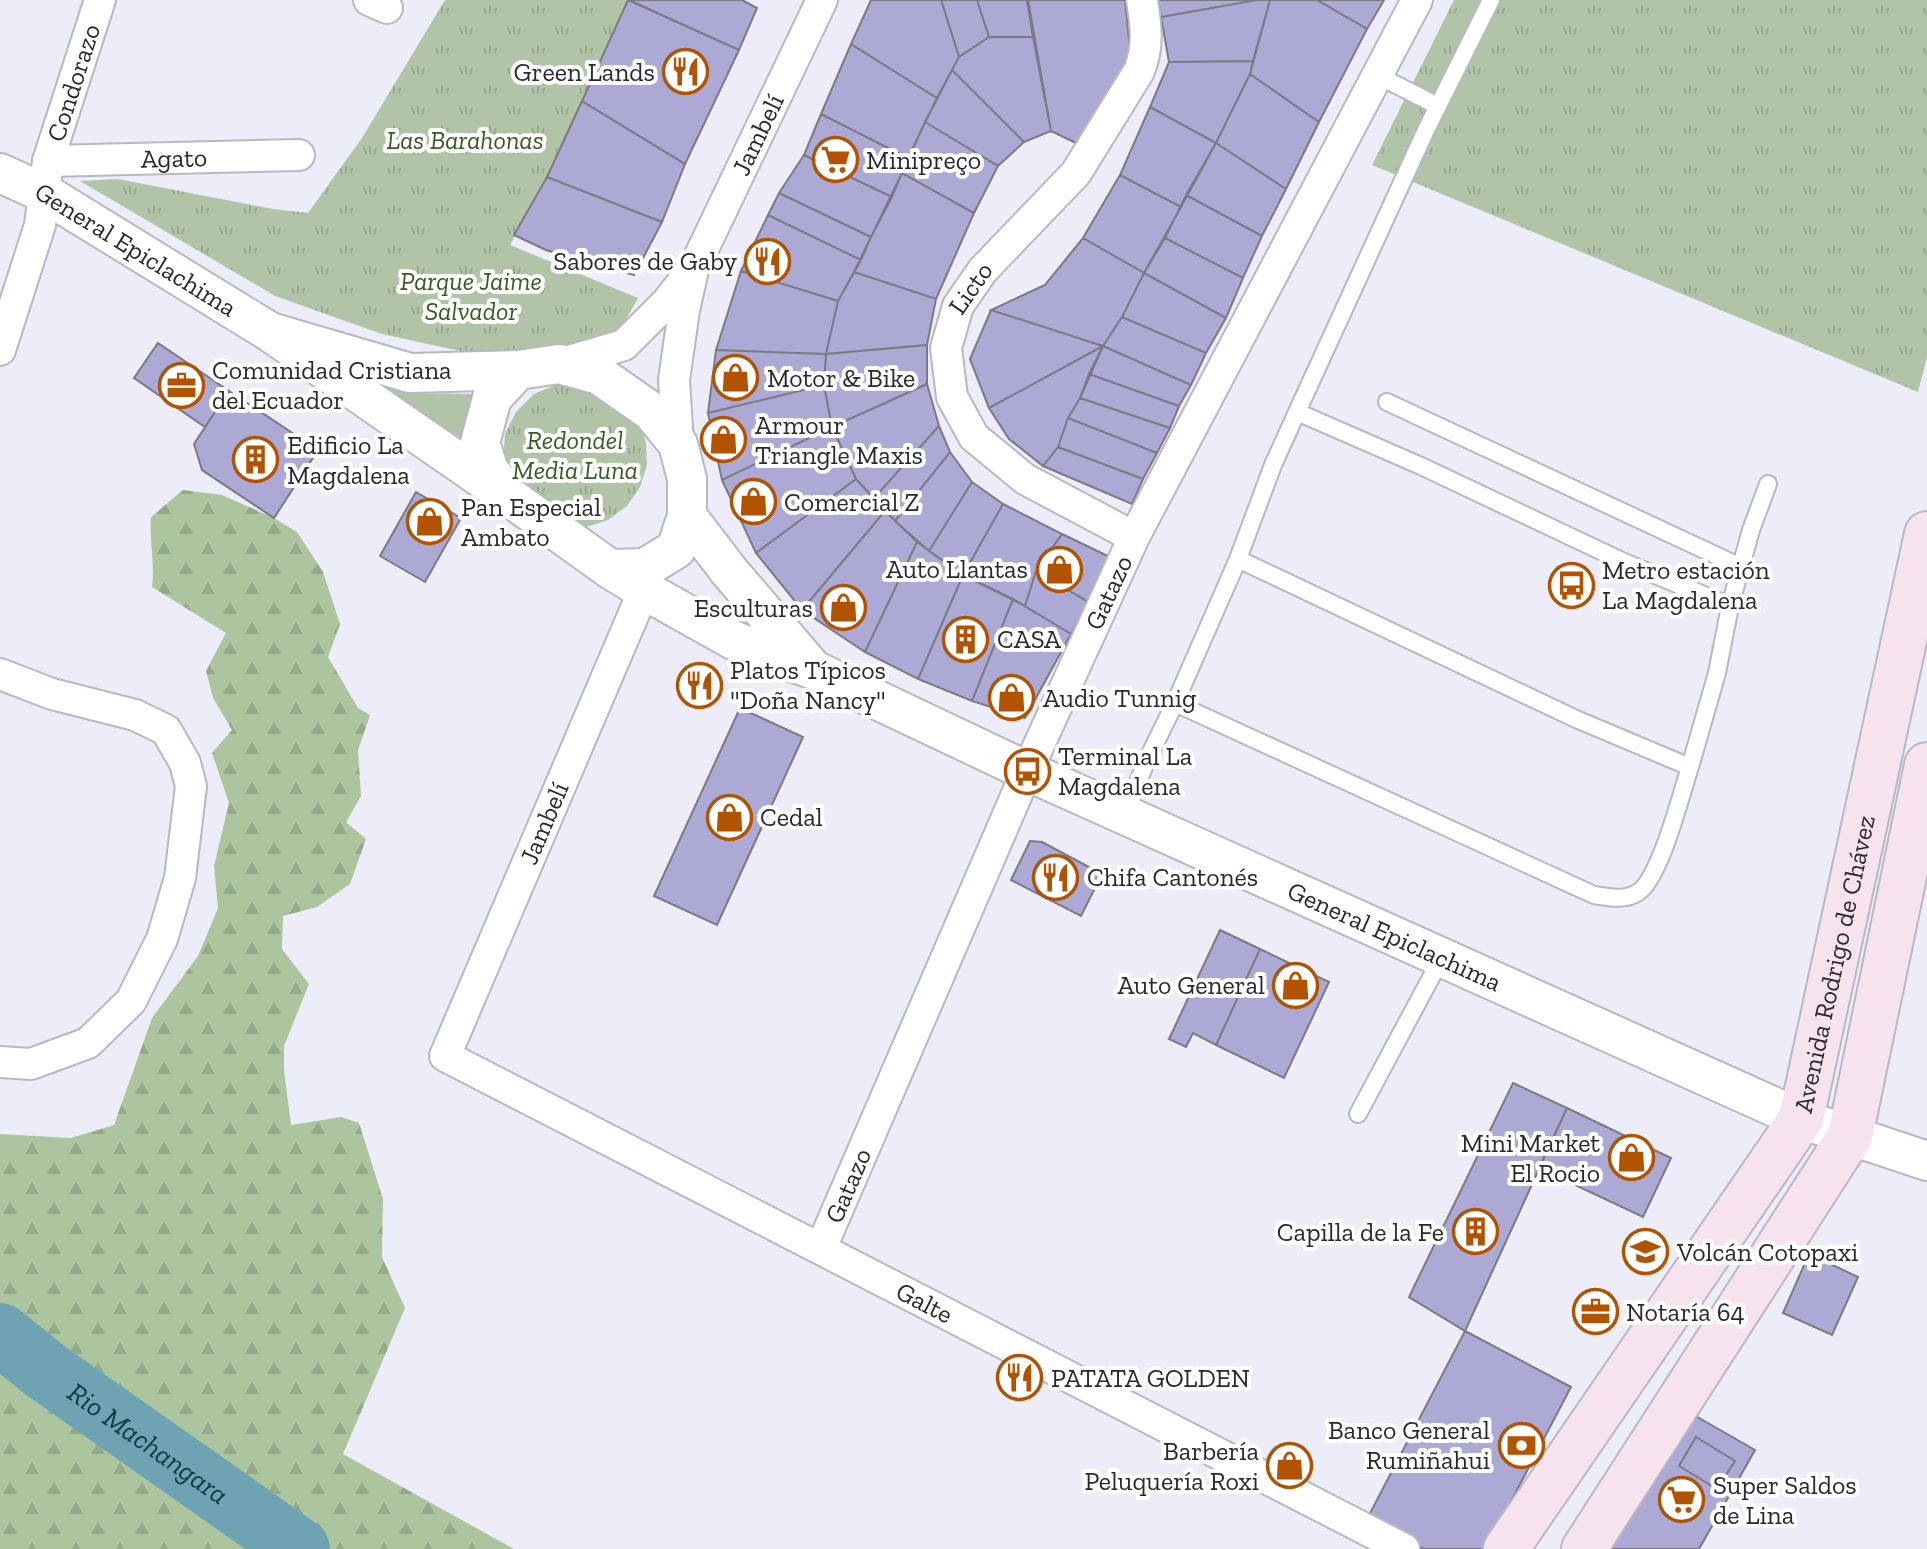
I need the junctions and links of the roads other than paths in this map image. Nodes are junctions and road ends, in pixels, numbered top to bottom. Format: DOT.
graph roads {
  1 [pos="100,0"];
  2 [pos="822,0"];
  3 [pos="1142,0"];
  4 [pos="1417,0"];
  5 [pos="1491,0"];
  6 [pos="1377,75"];
  7 [pos="1438,106"];
  8 [pos="299,155"];
  9 [pos="0,173"];
  10 [pos="46,177"];
  11 [pos="693,270"];
  12 [pos="270,332"];
  13 [pos="0,350"];
  14 [pos="559,364"];
  15 [pos="518,370"];
  16 [pos="1387,402"];
  17 [pos="1297,412"];
  18 [pos="678,444"];
  19 [pos="1768,484"];
  20 [pos="508,496"];
  21 [pos="687,516"];
  22 [pos="1927,534"];
  23 [pos="1134,537"];
  24 [pos="1238,559"];
  25 [pos="1741,567"];
  26 [pos="610,569"];
  27 [pos="644,590"];
  28 [pos="1730,606"];
  29 [pos="814,670"];
  30 [pos="0,674"];
  31 [pos="1175,703"];
  32 [pos="1927,765"];
  33 [pos="1690,767"];
  34 [pos="1027,771"];
  35 [pos="1125,815"];
  36 [pos="1442,957"];
  37 [pos="445,1056"];
  38 [pos="0,1062"];
  39 [pos="1358,1114"];
  40 [pos="1801,1119"];
  41 [pos="1850,1136"];
  42 [pos="1927,1161"];
  43 [pos="821,1248"];
  44 [pos="1404,1549"];
  45 [pos="1506,1549"];
  46 [pos="1584,1549"];
  1 -- 10 [label="street, Condorazo"];
  2 -- 11 [label="street, Jambelí"];
  3 -- 23 [label="street, Licto"];
  4 -- 6 [label="street, Gatazo"];
  5 -- 7 [label="lane"];
  6 -- 7 [label="lane"];
  6 -- 23 [label="street, Gatazo"];
  7 -- 17 [label="lane"];
  8 -- 10 [label="street, Agato"];
  9 -- 10 [label="street, General Epiclachima"];
  10 -- 12 [label="street, General Epiclachima"];
  10 -- 13 [label="street, Condorazo"];
  11 -- 14 [label="street, Jambelí"];
  11 -- 18 [label="street, Jambelí"];
  12 -- 15 [label="street, General Epiclachima"];
  12 -- 20 [label="street, General Epiclachima"];
  14 -- 15 [label="street"];
  14 -- 18 [label="street"];
  15 -- 20 [label="street"];
  16 -- 25 [label="lane"];
  17 -- 24 [label="lane"];
  17 -- 28 [label="lane"];
  18 -- 21 [label="street"];
  19 -- 25 [label="lane"];
  20 -- 26 [label="street"];
  21 -- 26 [label="street"];
  21 -- 29 [label="street, General Epiclachima"];
  22 -- 40 [label="main road, Avenida Rodrigo de Chávez"];
  23 -- 34 [label="street, Gatazo"];
  24 -- 31 [label="lane"];
  24 -- 33 [label="lane"];
  25 -- 28 [label="lane"];
  26 -- 27 [label="street, General Epiclachima"];
  27 -- 29 [label="street, General Epiclachima"];
  27 -- 37 [label="street, Jambelí"];
  28 -- 33 [label="lane"];
  29 -- 34 [label="street, General Epiclachima"];
  30 -- 38 [label="street"];
  31 -- 33 [label="lane"];
  31 -- 35 [label="lane"];
  32 -- 41 [label="main road, Avenida Rodrigo de Chávez"];
  34 -- 35 [label="street, General Epiclachima"];
  34 -- 43 [label="street, Gatazo"];
  35 -- 36 [label="street, General Epiclachima"];
  36 -- 39 [label="lane"];
  36 -- 40 [label="street, General Epiclachima"];
  37 -- 43 [label="street, Galte"];
  40 -- 41 [label="street, General Epiclachima"];
  40 -- 45 [label="main road, Avenida Rodrigo de Chávez"];
  41 -- 42 [label="street, General Epiclachima"];
  41 -- 46 [label="main road, Avenida Rodrigo de Chávez"];
  43 -- 44 [label="street, Galte"];
}
